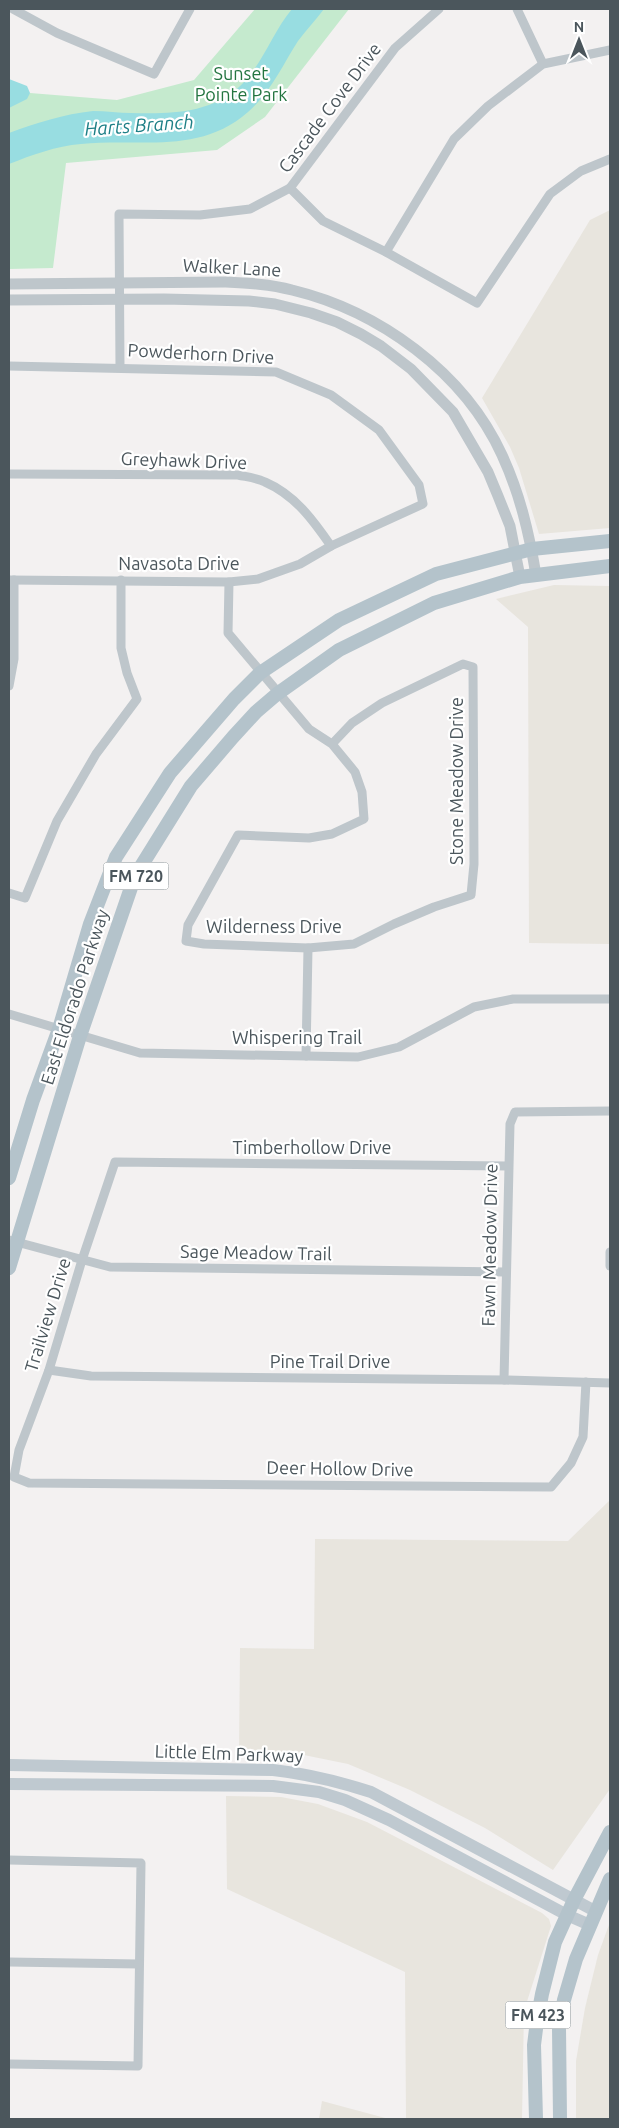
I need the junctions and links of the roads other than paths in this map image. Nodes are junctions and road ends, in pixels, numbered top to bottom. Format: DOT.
graph roads {
  1 [pos="13,9"];
  2 [pos="190,9"];
  3 [pos="439,9"];
  4 [pos="517,9"];
  5 [pos="610,50"];
  6 [pos="543,64"];
  7 [pos="610,159"];
  8 [pos="290,188"];
  9 [pos="386,252"];
  10 [pos="119,283"];
  11 [pos="9,284"];
  12 [pos="9,300"];
  13 [pos="119,300"];
  14 [pos="9,366"];
  15 [pos="120,367"];
  16 [pos="9,474"];
  17 [pos="423,504"];
  18 [pos="610,541"];
  19 [pos="331,546"];
  20 [pos="532,549"];
  21 [pos="515,552"];
  22 [pos="610,566"];
  23 [pos="536,575"];
  24 [pos="520,577"];
  25 [pos="12,580"];
  26 [pos="121,580"];
  27 [pos="229,582"];
  28 [pos="260,673"];
  29 [pos="9,686"];
  30 [pos="277,694"];
  31 [pos="332,744"];
  32 [pos="9,893"];
  33 [pos="471,895"];
  34 [pos="308,948"];
  35 [pos="610,999"];
  36 [pos="9,1014"];
  37 [pos="59,1029"];
  38 [pos="80,1036"];
  39 [pos="306,1056"];
  40 [pos="610,1111"];
  41 [pos="115,1162"];
  42 [pos="508,1166"];
  43 [pos="9,1178"];
  44 [pos="13,1241"];
  45 [pos="610,1252"];
  46 [pos="82,1260"];
  47 [pos="610,1266"];
  48 [pos="9,1268"];
  49 [pos="506,1272"];
  50 [pos="49,1370"];
  51 [pos="504,1380"];
  52 [pos="586,1382"];
  53 [pos="610,1383"];
  54 [pos="14,1478"];
  55 [pos="9,1765"];
  56 [pos="245,1770"];
  57 [pos="9,1784"];
  58 [pos="245,1786"];
  59 [pos="610,1832"];
  60 [pos="9,1860"];
  61 [pos="610,1879"];
  62 [pos="574,1900"];
  63 [pos="595,1911"];
  64 [pos="566,1915"];
  65 [pos="590,1925"];
  66 [pos="9,1962"];
  67 [pos="139,1964"];
  68 [pos="9,2064"];
  69 [pos="536,2119"];
  70 [pos="560,2119"];
  1 -- 2 [label="street"];
  3 -- 8 [label="street, Cascade Cove Drive"];
  4 -- 6 [label="street"];
  5 -- 6 [label="street"];
  6 -- 9 [label="street"];
  7 -- 9 [label="street"];
  8 -- 9 [label="street"];
  8 -- 10 [label="street, Cascade Cove Drive"];
  10 -- 11 [label="street, Walker Lane"];
  10 -- 13 [label="street"];
  10 -- 20 [label="street, Walker Lane"];
  12 -- 13 [label="street, Walker Lane"];
  13 -- 15 [label="street"];
  13 -- 21 [label="street, Walker Lane"];
  14 -- 15 [label="street, Powderhorn Drive"];
  15 -- 17 [label="street, Powderhorn Drive"];
  16 -- 19 [label="street, Greyhawk Drive"];
  17 -- 19 [label="street, Navasota Drive"];
  18 -- 20 [label="main road, East Eldorado Parkway"];
  19 -- 27 [label="street, Navasota Drive"];
  20 -- 21 [label="main road, East Eldorado Parkway"];
  20 -- 23 [label="street, Walker Lane"];
  21 -- 24 [label="street, Walker Lane"];
  21 -- 28 [label="main road, East Eldorado Parkway"];
  22 -- 23 [label="main road, East Eldorado Parkway / FM 720"];
  23 -- 24 [label="main road, East Eldorado Parkway / FM 720"];
  24 -- 30 [label="main road, East Eldorado Parkway / FM 720"];
  25 -- 26 [label="street, Navasota Drive"];
  25 -- 29 [label="street"];
  26 -- 27 [label="street, Navasota Drive"];
  26 -- 32 [label="street"];
  27 -- 28 [label="street"];
  28 -- 30 [label="street"];
  28 -- 37 [label="main road, East Eldorado Parkway"];
  30 -- 31 [label="street"];
  30 -- 38 [label="main road, East Eldorado Parkway / FM 720"];
  31 -- 33 [label="street, Stone Meadow Drive"];
  31 -- 34 [label="street, Wilderness Drive"];
  33 -- 34 [label="street, Wilderness Drive"];
  34 -- 39 [label="street"];
  35 -- 39 [label="street, Whispering Trail"];
  36 -- 37 [label="street, Whispering Trail"];
  37 -- 38 [label="street, Whispering Trail"];
  37 -- 43 [label="main road, East Eldorado Parkway"];
  38 -- 39 [label="street, Whispering Trail"];
  38 -- 44 [label="main road, East Eldorado Parkway / FM 720"];
  40 -- 42 [label="street, Fawn Meadow Drive"];
  41 -- 42 [label="street, Timberhollow Drive"];
  41 -- 46 [label="street, Trailview Drive"];
  42 -- 49 [label="street, Fawn Meadow Drive"];
  44 -- 46 [label="street, Sage Meadow Trail"];
  44 -- 48 [label="main road, East Eldorado Parkway / FM 720"];
  45 -- 47 [label="street"];
  46 -- 49 [label="street, Sage Meadow Trail"];
  46 -- 50 [label="street, Trailview Drive"];
  49 -- 51 [label="street, Fawn Meadow Drive"];
  50 -- 51 [label="street, Pine Trail Drive"];
  50 -- 54 [label="street, Trailview Drive"];
  51 -- 52 [label="street, Pine Trail Drive"];
  52 -- 53 [label="street, Pine Trail Drive"];
  52 -- 54 [label="street, Deer Hollow Drive"];
  55 -- 56 [label="main road, Little Elm Parkway"];
  56 -- 58 [label="main road"];
  56 -- 62 [label="main road, Little Elm Parkway"];
  57 -- 58 [label="main road, Little Elm Parkway"];
  58 -- 64 [label="main road, Little Elm Parkway"];
  59 -- 62 [label="main road, FM 423"];
  60 -- 67 [label="street"];
  61 -- 63 [label="main road, FM 423"];
  62 -- 63 [label="main road, Little Elm Parkway"];
  62 -- 64 [label="main road, FM 423"];
  63 -- 65 [label="main road, FM 423"];
  64 -- 65 [label="main road, Little Elm Parkway"];
  64 -- 69 [label="main road, FM 423"];
  65 -- 70 [label="main road, FM 423"];
  66 -- 67 [label="street"];
  67 -- 68 [label="street"];
}
